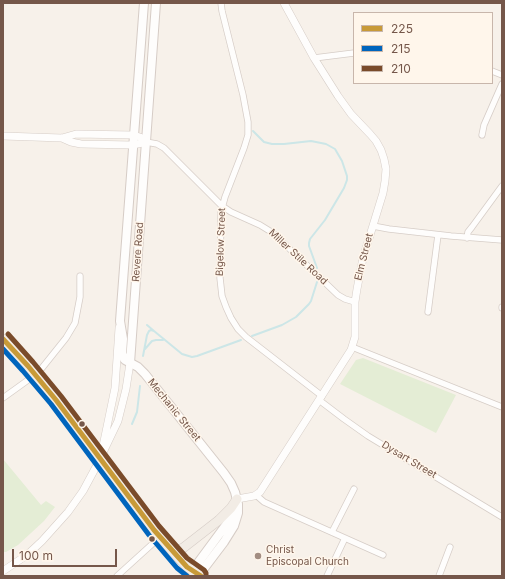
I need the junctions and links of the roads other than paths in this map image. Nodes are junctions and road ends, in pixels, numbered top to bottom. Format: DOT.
graph roads {
  1 [pos="144,3"];
  2 [pos="156,3"];
  3 [pos="221,3"];
  4 [pos="284,3"];
  5 [pos="353,54"];
  6 [pos="314,58"];
  7 [pos="502,84"];
  8 [pos="133,135"];
  9 [pos="482,135"];
  10 [pos="3,136"];
  11 [pos="62,138"];
  12 [pos="146,142"];
  13 [pos="132,145"];
  14 [pos="502,186"];
  15 [pos="222,206"];
  16 [pos="373,226"];
  17 [pos="438,235"];
  18 [pos="467,238"];
  19 [pos="502,240"];
  20 [pos="80,276"];
  21 [pos="355,302"];
  22 [pos="428,312"];
  23 [pos="120,322"];
  24 [pos="3,339"];
  25 [pos="352,347"];
  26 [pos="130,363"];
  27 [pos="35,374"];
  28 [pos="3,398"];
  29 [pos="320,398"];
  30 [pos="502,407"];
  31 [pos="100,458"];
  32 [pos="354,489"];
  33 [pos="256,495"];
  34 [pos="237,499"];
  35 [pos="502,517"];
  36 [pos="332,532"];
  37 [pos="160,537"];
  38 [pos="345,538"];
  39 [pos="450,547"];
  40 [pos="173,552"];
  41 [pos="383,556"];
  42 [pos="3,571"];
  43 [pos="196,575"];
  44 [pos="117,576"];
  45 [pos="327,576"];
  46 [pos="439,576"];
  1 -- 8 [label="main road, Revere Road"];
  2 -- 12 [label="main road, Revere Road"];
  3 -- 15 [label="street, Bigelow Street"];
  4 -- 6 [label="street, Elm Street"];
  5 -- 6 [label="street"];
  6 -- 16 [label="street, Elm Street"];
  7 -- 9 [label="street"];
  8 -- 11 [label="street"];
  8 -- 12 [label="street"];
  8 -- 13 [label="main road, Revere Road"];
  10 -- 11 [label="street"];
  11 -- 13 [label="street"];
  12 -- 13 [label="street"];
  12 -- 15 [label="street, Miller Stile Road"];
  12 -- 26 [label="main road, Revere Road"];
  13 -- 23 [label="main road, Revere Road"];
  14 -- 18 [label="street"];
  15 -- 21 [label="street, Miller Stile Road"];
  15 -- 29 [label="street, Bigelow Street"];
  16 -- 17 [label="street"];
  16 -- 21 [label="street, Elm Street"];
  17 -- 18 [label="street"];
  17 -- 22 [label="street"];
  18 -- 19 [label="street"];
  20 -- 27 [label="street"];
  21 -- 25 [label="street, Elm Street"];
  23 -- 26 [label="main road, Mechanic Street"];
  23 -- 31 [label="street, Revere Road"];
  24 -- 27 [label="main road"];
  25 -- 29 [label="street, Elm Street"];
  25 -- 30 [label="street"];
  26 -- 31 [label="street"];
  26 -- 34 [label="main road, Mechanic Street"];
  27 -- 28 [label="street"];
  27 -- 31 [label="main road"];
  29 -- 33 [label="street, Elm Street"];
  29 -- 35 [label="street, Dysart Street"];
  31 -- 37 [label="main road"];
  31 -- 42 [label="street"];
  32 -- 36 [label="street"];
  33 -- 34 [label="street"];
  33 -- 36 [label="street"];
  34 -- 40 [label="main road"];
  34 -- 43 [label="main road"];
  36 -- 38 [label="street"];
  37 -- 40 [label="main road"];
  37 -- 44 [label="street"];
  38 -- 41 [label="street"];
  38 -- 45 [label="street"];
  39 -- 46 [label="street"];
  40 -- 43 [label="main road"];
}
